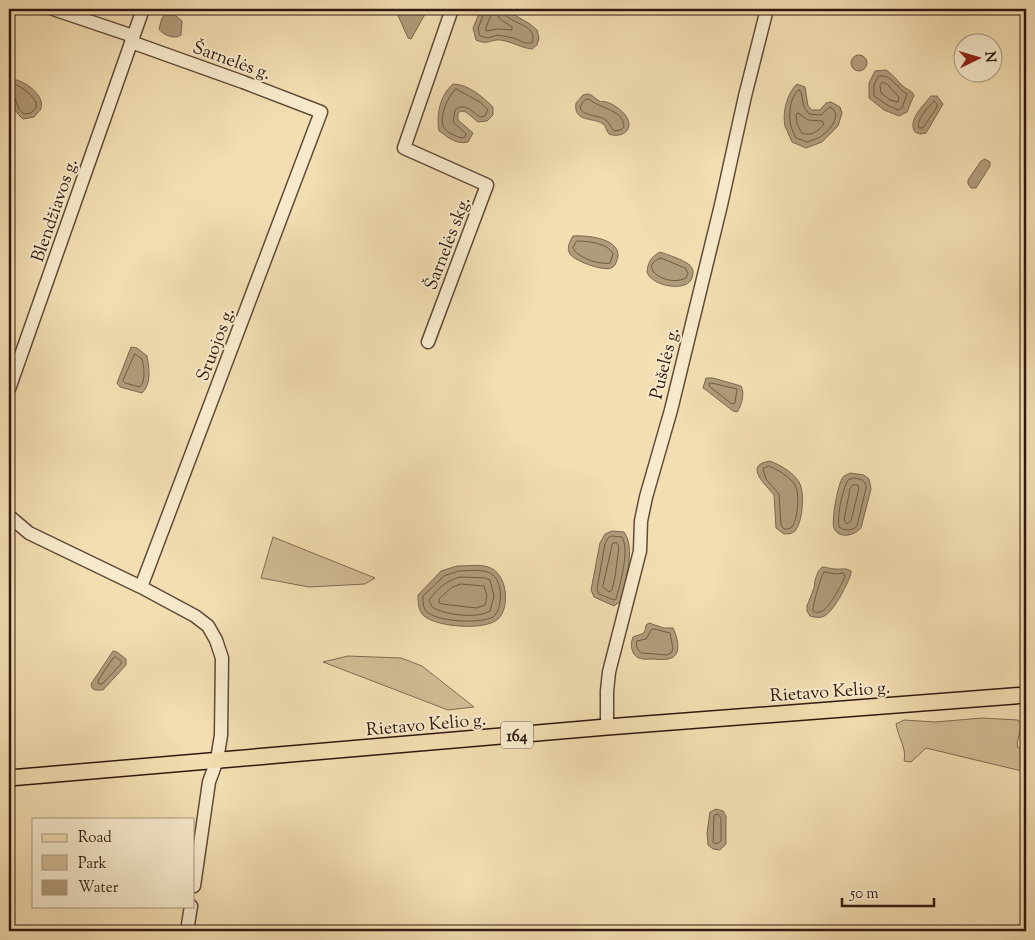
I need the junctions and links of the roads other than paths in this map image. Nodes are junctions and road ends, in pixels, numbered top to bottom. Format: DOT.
graph roads {
  1 [pos="53,9"];
  2 [pos="143,9"];
  3 [pos="452,9"];
  4 [pos="767,9"];
  5 [pos="132,39"];
  6 [pos="321,112"];
  7 [pos="428,342"];
  8 [pos="9,389"];
  9 [pos="9,516"];
  10 [pos="141,587"];
  11 [pos="1026,694"];
  12 [pos="607,727"];
  13 [pos="217,760"];
  14 [pos="9,778"];
  15 [pos="195,879"];
  16 [pos="191,908"];
  17 [pos="187,931"];
  1 -- 5 [label="street, Šarnelės g."];
  2 -- 5 [label="street, Blendžiavos g."];
  3 -- 7 [label="street, Šarnelės skg."];
  4 -- 12 [label="street, Pušelės g."];
  5 -- 6 [label="street, Šarnelės g."];
  5 -- 8 [label="street, Blendžiavos g."];
  6 -- 10 [label="street, Sruojos g."];
  9 -- 10 [label="street"];
  10 -- 13 [label="street"];
  11 -- 12 [label="main road, Rietavo Kelio g. / 164"];
  12 -- 13 [label="main road, Rietavo Kelio g. / 164"];
  13 -- 14 [label="main road, Rietavo Kelio g. / 164"];
  13 -- 15 [label="street"];
  16 -- 17 [label="street"];
}
